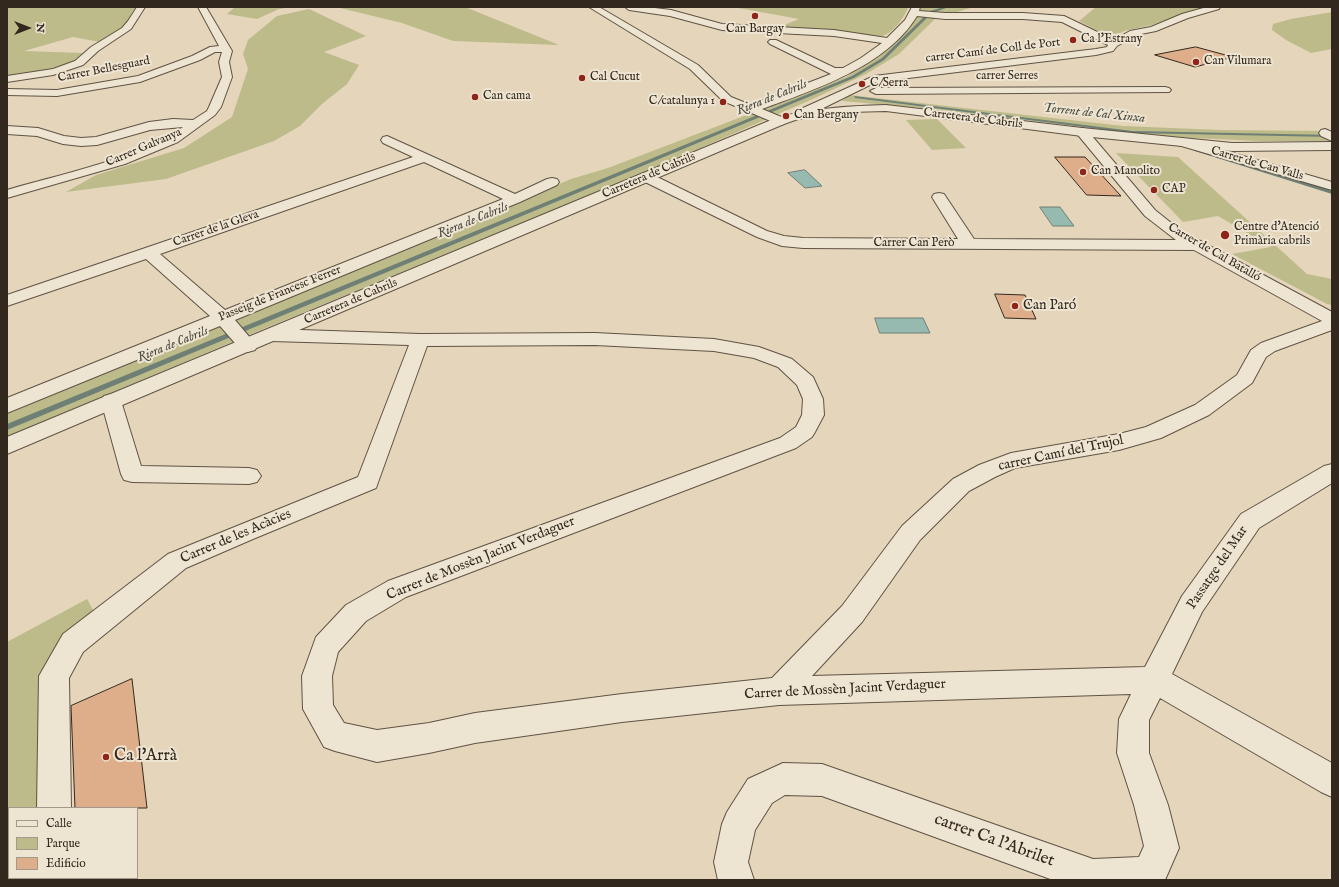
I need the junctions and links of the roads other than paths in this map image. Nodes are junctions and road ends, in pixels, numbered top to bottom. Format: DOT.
graph roads {
  1 [pos="141,7"];
  2 [pos="202,7"];
  3 [pos="593,7"];
  4 [pos="629,7"];
  5 [pos="1216,7"];
  6 [pos="918,12"];
  7 [pos="890,41"];
  8 [pos="773,42"];
  9 [pos="1114,44"];
  10 [pos="225,49"];
  11 [pos="844,73"];
  12 [pos="7,79"];
  13 [pos="1165,90"];
  14 [pos="850,91"];
  15 [pos="7,92"];
  16 [pos="754,110"];
  17 [pos="797,116"];
  18 [pos="776,119"];
  19 [pos="195,124"];
  20 [pos="7,130"];
  21 [pos="1082,132"];
  22 [pos="388,140"];
  23 [pos="1182,142"];
  24 [pos="1332,146"];
  25 [pos="425,157"];
  26 [pos="646,178"];
  27 [pos="552,182"];
  28 [pos="1332,186"];
  29 [pos="7,194"];
  30 [pos="939,197"];
  31 [pos="515,199"];
  32 [pos="969,244"];
  33 [pos="1197,245"];
  34 [pos="148,252"];
  35 [pos="7,301"];
  36 [pos="1332,319"];
  37 [pos="225,321"];
  38 [pos="1332,324"];
  39 [pos="271,335"];
  40 [pos="420,340"];
  41 [pos="245,343"];
  42 [pos="111,401"];
  43 [pos="7,406"];
  44 [pos="7,446"];
  45 [pos="1332,472"];
  46 [pos="249,476"];
  47 [pos="1155,680"];
  48 [pos="779,691"];
  49 [pos="1332,781"];
  50 [pos="54,807"];
  51 [pos="736,880"];
  1 -- 12 [label="street, Carrer Bellesguard"];
  2 -- 10 [label="street, Carrer Galvanya"];
  3 -- 16 [label="street"];
  4 -- 7 [label="street"];
  5 -- 9 [label="street, carrer Camí de Coll de Port"];
  6 -- 7 [label="street"];
  6 -- 9 [label="street"];
  7 -- 11 [label="street"];
  8 -- 11 [label="street"];
  9 -- 14 [label="street, carrer Camí de Coll de Port"];
  10 -- 15 [label="street, Carrer Bellesguard"];
  10 -- 19 [label="street, Carrer Galvanya"];
  11 -- 16 [label="street"];
  13 -- 14 [label="street, carrer Serres"];
  14 -- 17 [label="street, carrer Camí de Coll de Port"];
  16 -- 18 [label="street"];
  17 -- 18 [label="street, Carretera de Cabrils"];
  17 -- 21 [label="street, Carretera de Cabrils"];
  18 -- 26 [label="street, Carretera de Cabrils"];
  19 -- 20 [label="street"];
  19 -- 29 [label="street, Carrer Galvanya"];
  21 -- 23 [label="street, Carretera de Cabrils"];
  21 -- 33 [label="street, Carrer de Cal Batalló"];
  22 -- 25 [label="street"];
  23 -- 24 [label="street, Carretera de Cabrils"];
  23 -- 28 [label="street, Carrer de Can Valls"];
  25 -- 31 [label="street"];
  25 -- 34 [label="street, Carrer de la Gleva"];
  26 -- 32 [label="street, Carrer Can Però"];
  26 -- 39 [label="street, Carretera de Cabrils"];
  27 -- 31 [label="street, Passeig de Francesc Ferrer"];
  30 -- 32 [label="street"];
  31 -- 37 [label="street, Passeig de Francesc Ferrer"];
  32 -- 33 [label="street, Carrer Can Però"];
  33 -- 36 [label="street, Carrer de Cal Batalló"];
  34 -- 35 [label="street, Carrer de la Gleva"];
  34 -- 37 [label="street"];
  37 -- 41 [label="street"];
  37 -- 43 [label="street, Passeig de Francesc Ferrer"];
  38 -- 48 [label="street, carrer Camí del Trujol"];
  39 -- 40 [label="street, Carrer de Mossèn Jacint Verdaguer"];
  39 -- 41 [label="street, Carretera de Cabrils"];
  40 -- 48 [label="street, Carrer de Mossèn Jacint Verdaguer"];
  40 -- 50 [label="street, Carrer de les Acàcies"];
  41 -- 42 [label="street, Carretera de Cabrils"];
  42 -- 44 [label="street, Carretera de Cabrils"];
  42 -- 46 [label="street"];
  45 -- 47 [label="street, Passatge del Mar"];
  47 -- 48 [label="street, Carrer de Mossèn Jacint Verdaguer"];
  47 -- 49 [label="street"];
  47 -- 51 [label="street, carrer Ca l'Abrilet"];
}
